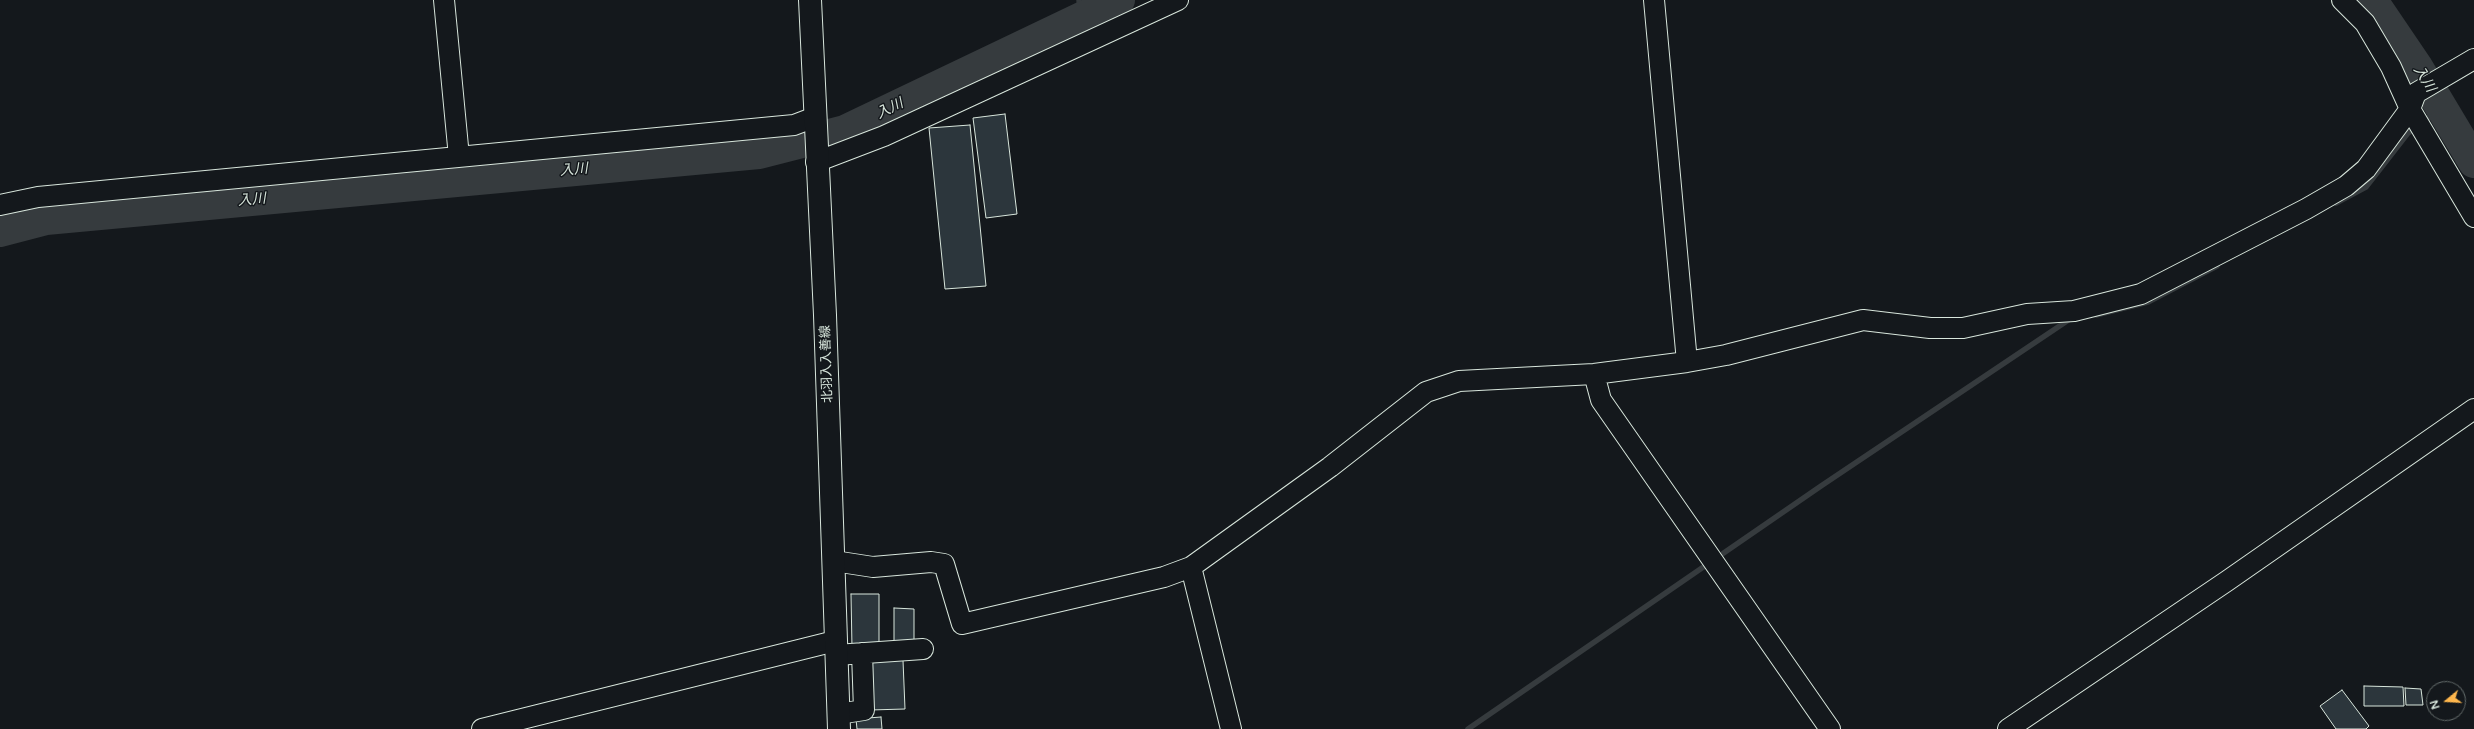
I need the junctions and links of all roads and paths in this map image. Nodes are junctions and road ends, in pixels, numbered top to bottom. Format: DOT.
graph roads {
  1 [pos="444,0"];
  2 [pos="810,0"];
  3 [pos="1178,0"];
  4 [pos="1654,0"];
  5 [pos="2342,0"];
  6 [pos="2474,59"];
  7 [pos="2413,101"];
  8 [pos="815,121"];
  9 [pos="459,157"];
  10 [pos="816,159"];
  11 [pos="0,204"];
  12 [pos="2474,217"];
  13 [pos="1687,362"];
  14 [pos="1594,374"];
  15 [pos="2474,409"];
  16 [pos="834,561"];
  17 [pos="1191,567"];
  18 [pos="836,648"];
  19 [pos="923,649"];
  20 [pos="862,653"];
  21 [pos="839,722"];
  22 [pos="482,729"];
  23 [pos="1231,729"];
  24 [pos="1830,729"];
  25 [pos="2008,729"];
  1 -- 9 [label="street"];
  2 -- 8 [label="main road, 北羽入入善線"];
  3 -- 10 [label="street"];
  4 -- 13 [label="street"];
  5 -- 7 [label="street"];
  6 -- 7 [label="street"];
  7 -- 12 [label="street"];
  7 -- 13 [label="street"];
  8 -- 9 [label="street"];
  8 -- 10 [label="main road, 北羽入入善線"];
  9 -- 11 [label="street"];
  10 -- 16 [label="main road, 北羽入入善線"];
  13 -- 14 [label="street"];
  14 -- 17 [label="street"];
  14 -- 24 [label="street"];
  15 -- 25 [label="street"];
  16 -- 17 [label="street"];
  16 -- 18 [label="main road, 北羽入入善線"];
  17 -- 23 [label="street"];
  18 -- 20 [label="street"];
  18 -- 21 [label="main road, 北羽入入善線"];
  18 -- 22 [label="street"];
  19 -- 20 [label="street"];
  20 -- 21 [label="street"];
}
